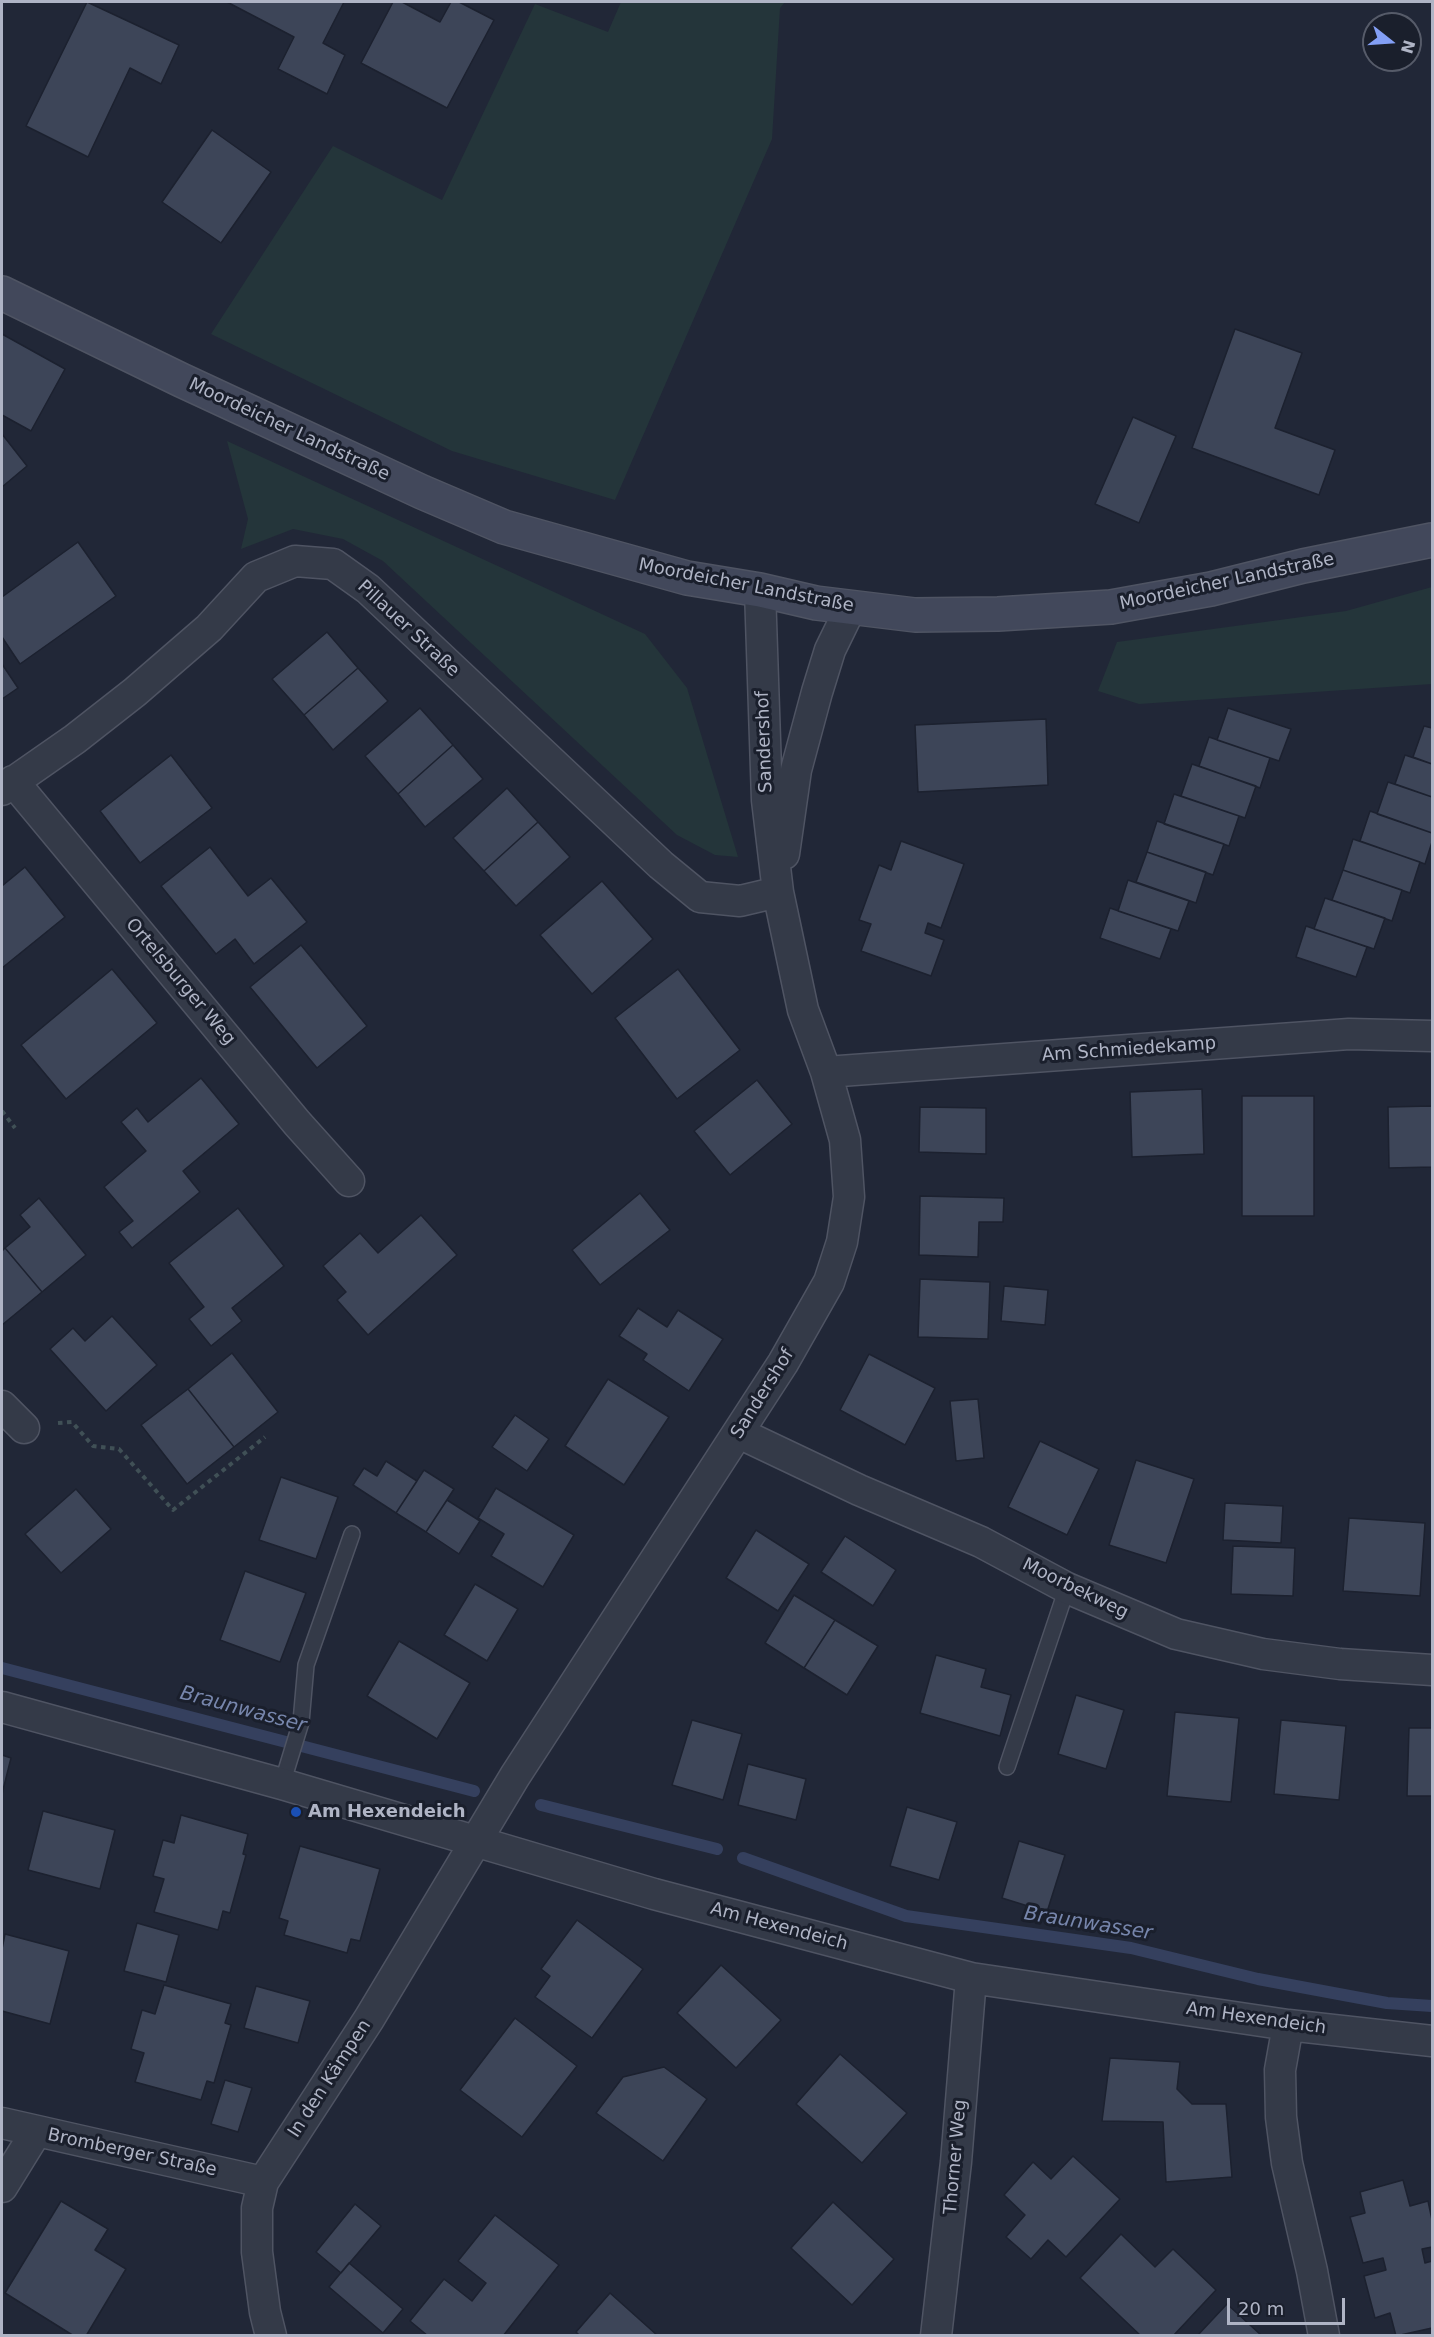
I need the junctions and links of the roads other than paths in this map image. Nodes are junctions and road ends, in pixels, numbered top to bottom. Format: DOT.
graph roads {
  1 [pos="2,293"];
  2 [pos="1432,540"];
  3 [pos="760,590"];
  4 [pos="851,608"];
  5 [pos="7,785"];
  6 [pos="778,892"];
  7 [pos="1432,1036"];
  8 [pos="826,1072"];
  9 [pos="349,1180"];
  10 [pos="2,1406"];
  11 [pos="24,1428"];
  12 [pos="739,1433"];
  13 [pos="352,1534"];
  14 [pos="1067,1588"];
  15 [pos="1432,1670"];
  16 [pos="2,1707"];
  17 [pos="1007,1767"];
  18 [pos="286,1771"];
  19 [pos="476,1842"];
  20 [pos="971,1978"];
  21 [pos="1288,2025"];
  22 [pos="1432,2041"];
  23 [pos="2,2123"];
  24 [pos="36,2132"];
  25 [pos="263,2182"];
  26 [pos="2,2187"];
  27 [pos="272,2336"];
  28 [pos="936,2336"];
  29 [pos="1324,2336"];
  1 -- 3 [label="main road, Moordeicher Landstraße"];
  2 -- 4 [label="main road, Moordeicher Landstraße"];
  3 -- 4 [label="main road, Moordeicher Landstraße"];
  3 -- 6 [label="street, Sandershof"];
  4 -- 6 [label="street, Sandershof"];
  5 -- 6 [label="street, Pillauer Straße"];
  5 -- 9 [label="street, Ortelsburger Weg"];
  6 -- 8 [label="street, Sandershof"];
  7 -- 8 [label="street, Am Schmiedekamp"];
  8 -- 12 [label="street, Sandershof"];
  10 -- 11 [label="street"];
  12 -- 14 [label="street, Moorbekweg"];
  12 -- 19 [label="street, Sandershof"];
  13 -- 18 [label="lane"];
  14 -- 15 [label="street, Moorbekweg"];
  14 -- 17 [label="lane"];
  16 -- 18 [label="street, Am Hexendeich"];
  18 -- 19 [label="street, Am Hexendeich"];
  19 -- 20 [label="street, Am Hexendeich"];
  19 -- 25 [label="street, In den Kämpen"];
  20 -- 21 [label="street, Am Hexendeich"];
  20 -- 28 [label="street, Thorner Weg"];
  21 -- 22 [label="street, Am Hexendeich"];
  21 -- 29 [label="street"];
  23 -- 24 [label="street, Bromberger Straße"];
  24 -- 25 [label="street, Bromberger Straße"];
  24 -- 26 [label="street"];
  25 -- 27 [label="street, In den Kämpen"];
}
